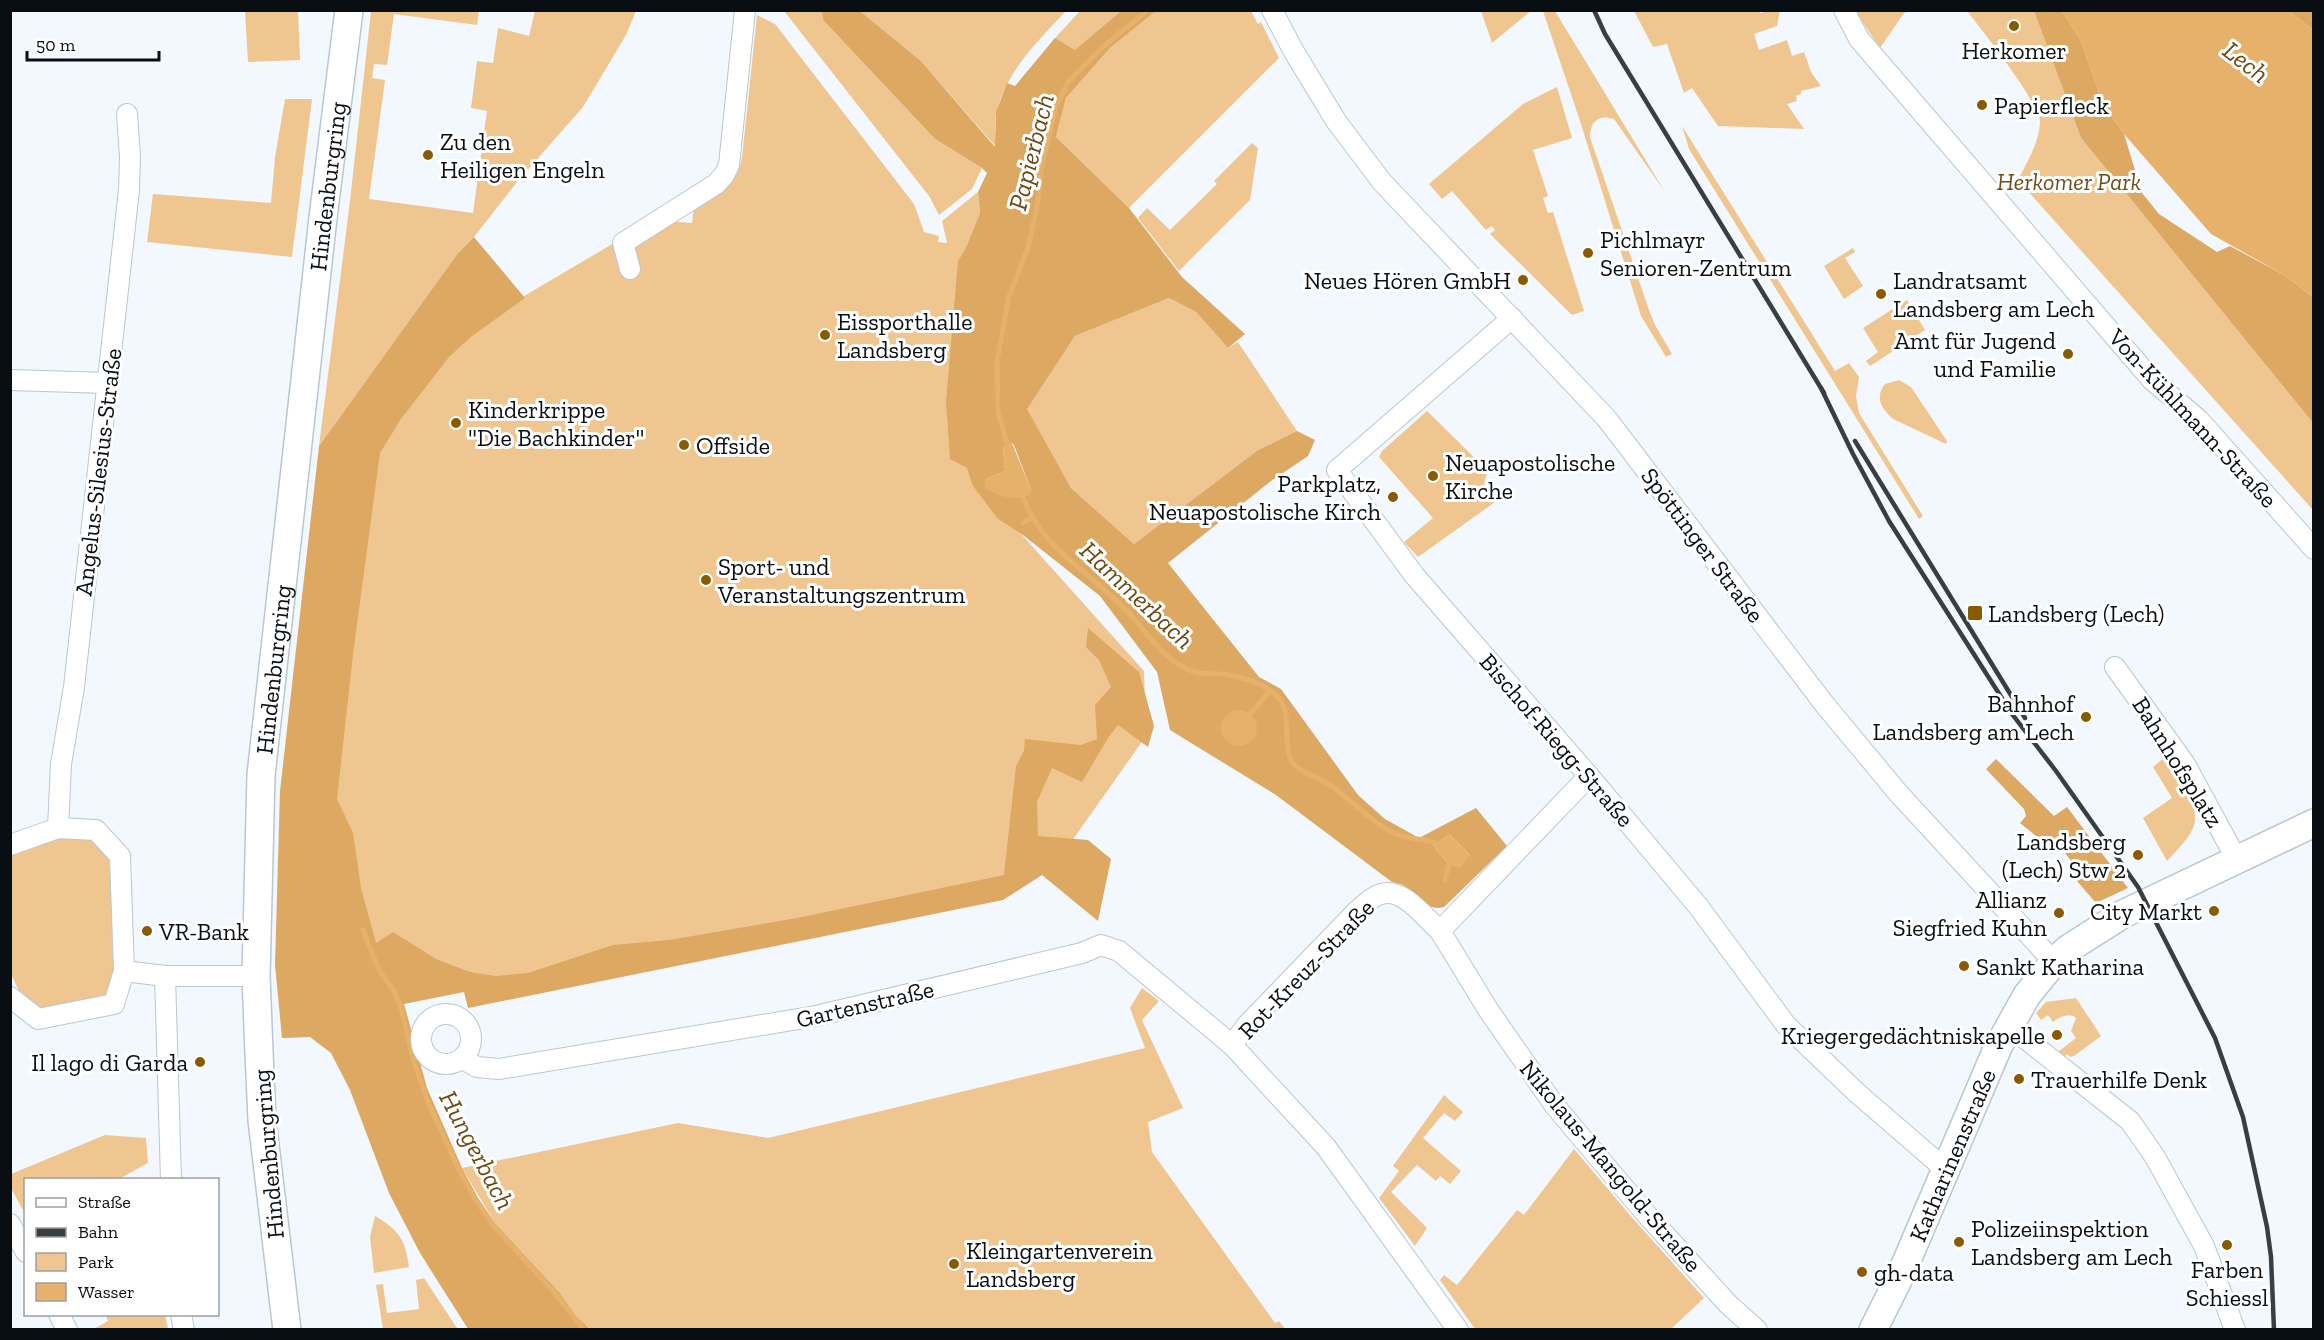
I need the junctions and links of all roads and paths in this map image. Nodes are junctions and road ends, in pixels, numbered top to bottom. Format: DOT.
graph roads {
  1 [pos="349,10"];
  2 [pos="745,10"];
  3 [pos="1272,10"];
  4 [pos="1844,10"];
  5 [pos="127,114"];
  6 [pos="630,269"];
  7 [pos="1512,318"];
  8 [pos="10,380"];
  9 [pos="108,383"];
  10 [pos="2313,549"];
  11 [pos="2115,667"];
  12 [pos="1589,776"];
  13 [pos="2313,825"];
  14 [pos="58,828"];
  15 [pos="10,845"];
  16 [pos="2236,860"];
  17 [pos="1440,931"];
  18 [pos="2054,962"];
  19 [pos="124,971"];
  20 [pos="165,976"];
  21 [pos="256,976"];
  22 [pos="10,997"];
  23 [pos="2008,1026"];
  24 [pos="1232,1045"];
  25 [pos="463,1059"];
  26 [pos="1945,1169"];
  27 [pos="171,1178"];
  28 [pos="10,1224"];
  29 [pos="24,1248"];
  30 [pos="60,1316"];
  31 [pos="68,1329"];
  32 [pos="286,1329"];
  33 [pos="1458,1329"];
  34 [pos="1757,1329"];
  35 [pos="1873,1329"];
  36 [pos="2235,1329"];
  1 -- 21 [label="main road, Hindenburgring"];
  2 -- 6 [label="street"];
  3 -- 7 [label="street, Spöttinger Straße"];
  4 -- 10 [label="street, Von-Kühlmann-Straße"];
  5 -- 9 [label="street, Angelus-Silesius-Straße"];
  7 -- 12 [label="street, Bischof-Riegg-Straße"];
  7 -- 18 [label="street, Spöttinger Straße"];
  8 -- 9 [label="street"];
  9 -- 14 [label="street, Angelus-Silesius-Straße"];
  11 -- 16 [label="street, Bahnhofsplatz"];
  12 -- 17 [label="street"];
  12 -- 26 [label="street, Bischof-Riegg-Straße"];
  13 -- 16 [label="main road, Katharinenstraße"];
  14 -- 15 [label="street"];
  14 -- 19 [label="street"];
  16 -- 18 [label="main road, Katharinenstraße"];
  17 -- 24 [label="street, Rot-Kreuz-Straße"];
  17 -- 34 [label="street, Nikolaus-Mangold-Straße"];
  18 -- 23 [label="main road, Katharinenstraße"];
  19 -- 20 [label="street"];
  19 -- 22 [label="street"];
  20 -- 21 [label="street"];
  20 -- 27 [label="street"];
  21 -- 32 [label="main road, Hindenburgring"];
  23 -- 26 [label="main road, Katharinenstraße"];
  23 -- 36 [label="street"];
  24 -- 25 [label="street, Gartenstraße"];
  24 -- 33 [label="street, Gartenstraße"];
  26 -- 35 [label="main road, Katharinenstraße"];
  28 -- 29 [label="street"];
  30 -- 31 [label="street"];
}
